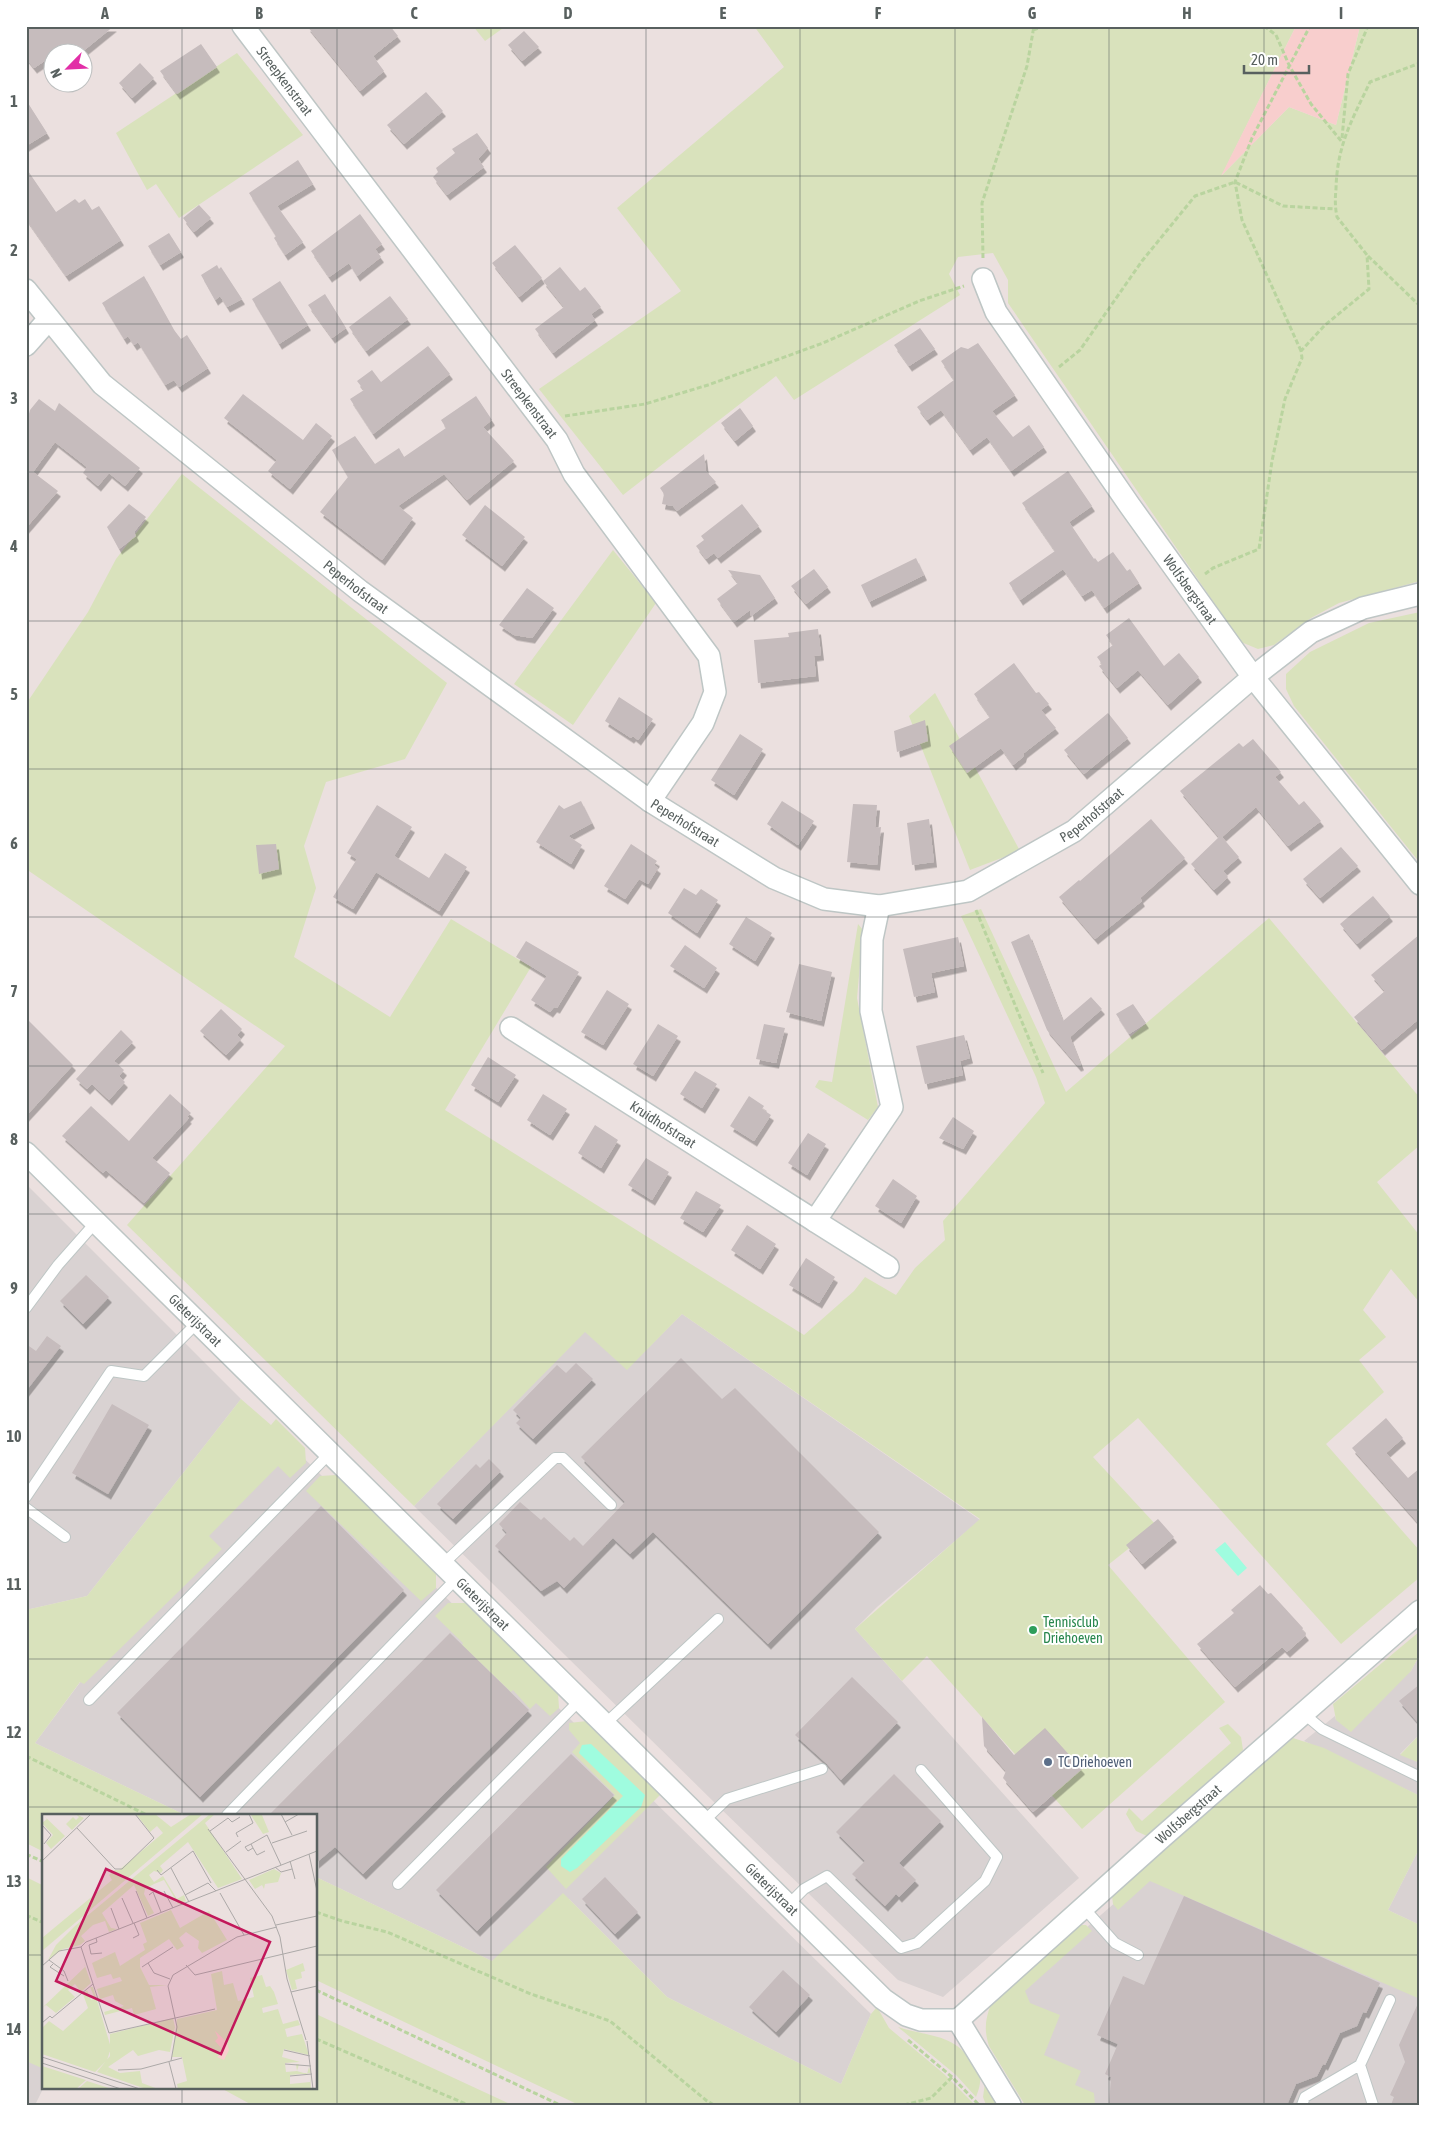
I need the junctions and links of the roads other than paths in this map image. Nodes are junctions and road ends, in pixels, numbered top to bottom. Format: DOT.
graph roads {
  1 [pos="243,26"];
  2 [pos="983,279"];
  3 [pos="26,290"];
  4 [pos="49,319"];
  5 [pos="26,345"];
  6 [pos="1420,594"];
  7 [pos="1253,678"];
  8 [pos="650,801"];
  9 [pos="1420,884"];
  10 [pos="879,906"];
  11 [pos="511,1028"];
  12 [pos="26,1153"];
  13 [pos="816,1221"];
  14 [pos="96,1222"];
  15 [pos="888,1267"];
  16 [pos="26,1308"];
  17 [pos="198,1322"];
  18 [pos="330,1453"];
  19 [pos="26,1498"];
  20 [pos="611,1505"];
  21 [pos="26,1508"];
  22 [pos="65,1537"];
  23 [pos="450,1571"];
  24 [pos="1420,1611"];
  25 [pos="718,1619"];
  26 [pos="89,1700"];
  27 [pos="580,1700"];
  28 [pos="1303,1713"];
  29 [pos="605,1724"];
  30 [pos="822,1769"];
  31 [pos="921,1770"];
  32 [pos="1420,1777"];
  33 [pos="228,1814"];
  34 [pos="703,1822"];
  35 [pos="398,1884"];
  36 [pos="788,1905"];
  37 [pos="1084,1908"];
  38 [pos="1138,1955"];
  39 [pos="1390,2000"];
  40 [pos="958,2020"];
  41 [pos="1360,2065"];
  42 [pos="1010,2105"];
  43 [pos="1302,2105"];
  44 [pos="1373,2105"];
  1 -- 8 [label="street, Streepkenstraat"];
  2 -- 7 [label="street, Wolfsbergstraat"];
  3 -- 4 [label="street, Peperhofstraat"];
  4 -- 5 [label="street"];
  4 -- 8 [label="street, Peperhofstraat"];
  6 -- 7 [label="street, Peperhofstraat"];
  7 -- 9 [label="street, Wolfsbergstraat"];
  7 -- 10 [label="street, Peperhofstraat"];
  8 -- 10 [label="street, Peperhofstraat"];
  10 -- 13 [label="street"];
  11 -- 13 [label="street, Kruidhofstraat"];
  12 -- 14 [label="street, Gieterijstraat"];
  13 -- 15 [label="street, Kruidhofstraat"];
  14 -- 16 [label="lane"];
  14 -- 17 [label="street, Gieterijstraat"];
  17 -- 18 [label="street, Gieterijstraat"];
  17 -- 19 [label="lane"];
  18 -- 23 [label="street, Gieterijstraat"];
  18 -- 26 [label="lane"];
  20 -- 23 [label="lane"];
  21 -- 22 [label="lane"];
  23 -- 27 [label="street, Gieterijstraat"];
  23 -- 33 [label="lane"];
  24 -- 28 [label="street, Wolfsbergstraat"];
  25 -- 29 [label="lane"];
  27 -- 29 [label="street, Gieterijstraat"];
  27 -- 35 [label="lane"];
  28 -- 32 [label="lane"];
  28 -- 37 [label="street, Wolfsbergstraat"];
  29 -- 34 [label="street, Gieterijstraat"];
  30 -- 34 [label="lane"];
  31 -- 36 [label="lane"];
  34 -- 36 [label="street, Gieterijstraat"];
  36 -- 40 [label="street, Gieterijstraat"];
  37 -- 38 [label="lane"];
  37 -- 40 [label="street, Wolfsbergstraat"];
  39 -- 41 [label="lane"];
  40 -- 42 [label="street"];
  41 -- 43 [label="lane"];
  41 -- 44 [label="lane"];
}
